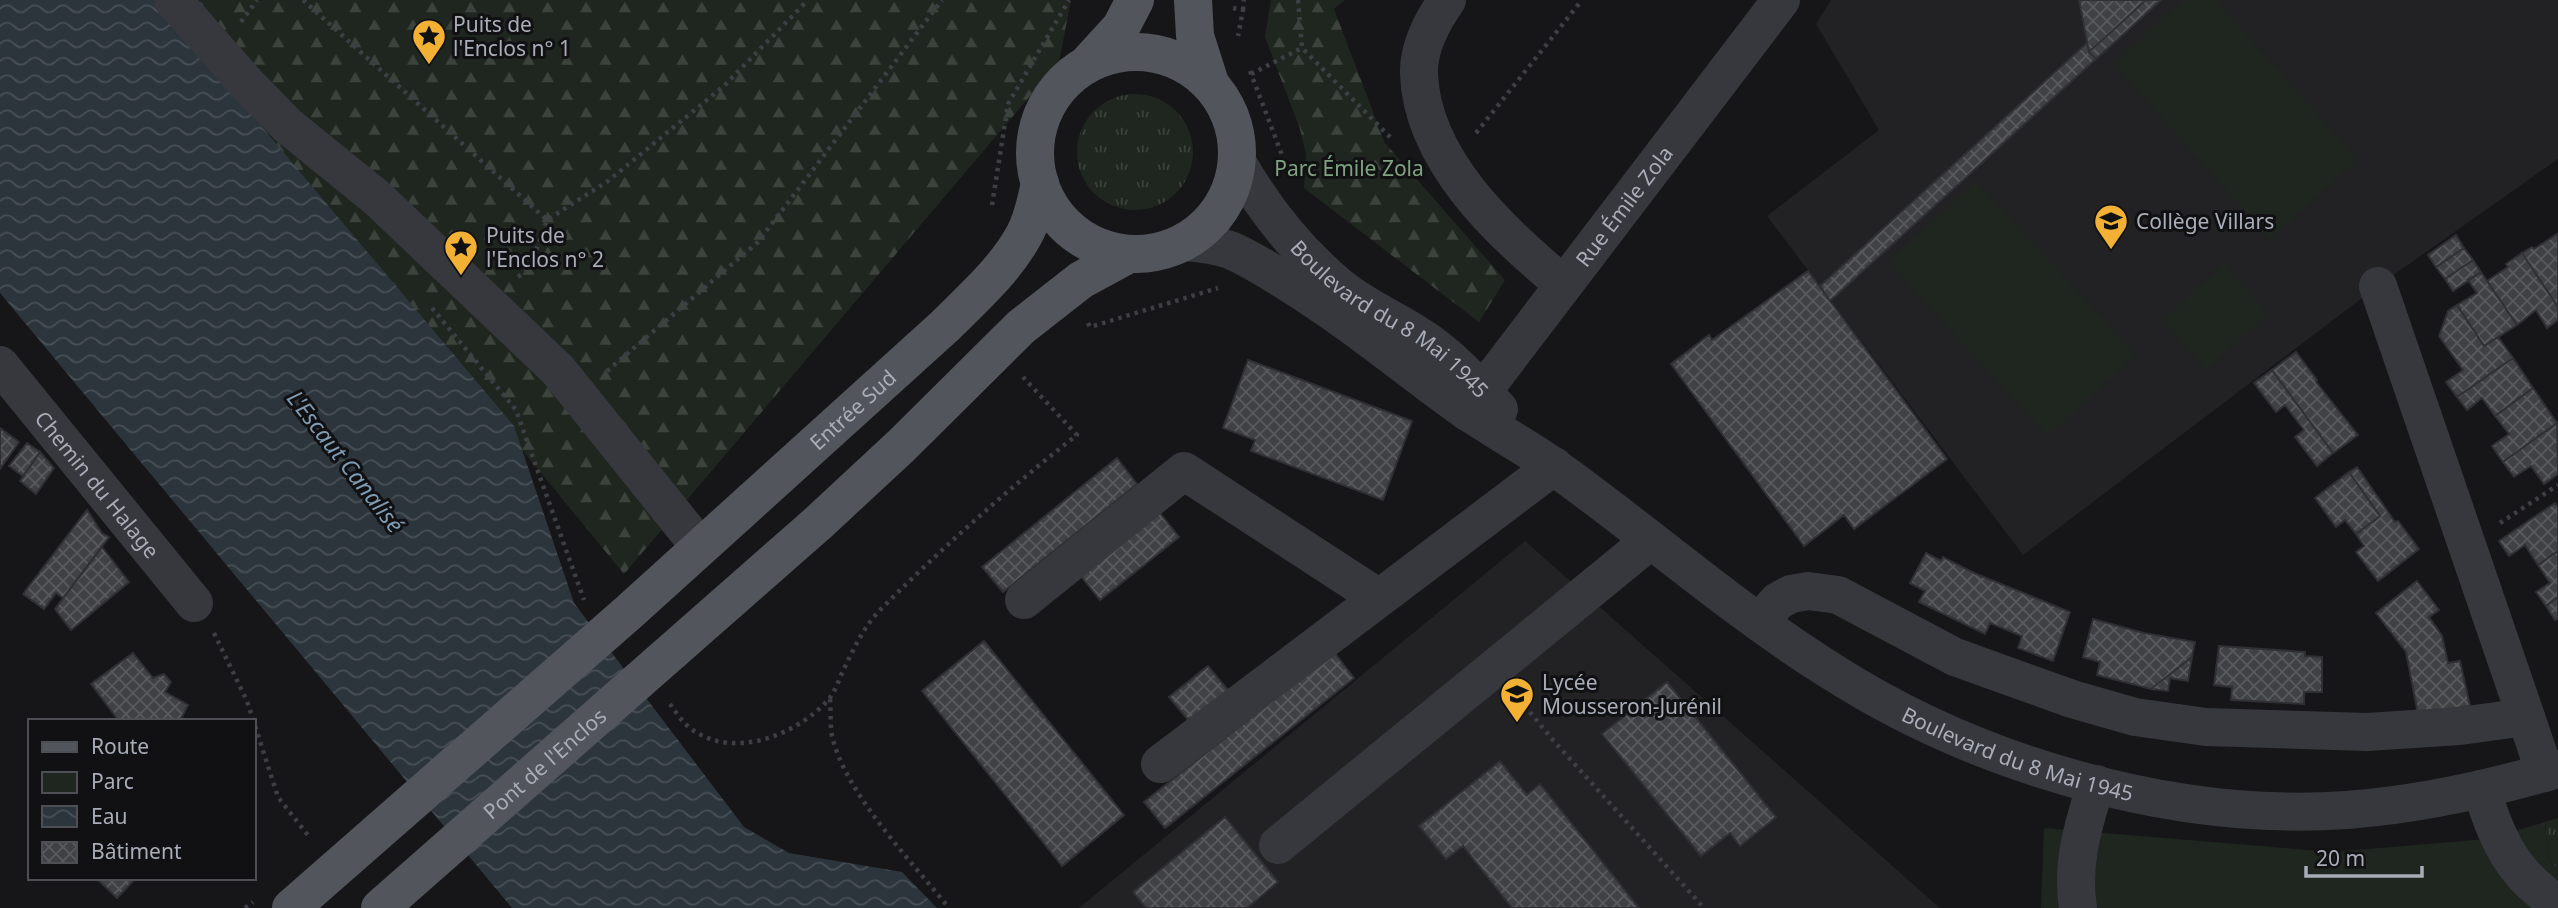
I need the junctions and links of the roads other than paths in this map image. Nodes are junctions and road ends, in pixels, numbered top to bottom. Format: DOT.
graph roads {
  1 [pos="173,0"];
  2 [pos="1135,0"];
  3 [pos="1193,0"];
  4 [pos="1447,0"];
  5 [pos="1781,0"];
  6 [pos="1089,62"];
  7 [pos="1210,83"];
  8 [pos="1237,163"];
  9 [pos="1040,183"];
  10 [pos="1184,242"];
  11 [pos="1129,254"];
  12 [pos="1563,284"];
  13 [pos="2378,286"];
  14 [pos="0,365"];
  15 [pos="1474,402"];
  16 [pos="1553,466"];
  17 [pos="1651,540"];
  18 [pos="700,547"];
  19 [pos="1379,598"];
  20 [pos="1024,600"];
  21 [pos="194,603"];
  22 [pos="1759,622"];
  23 [pos="2526,717"];
  24 [pos="1160,764"];
  25 [pos="2551,771"];
  26 [pos="2096,784"];
  27 [pos="2482,789"];
  28 [pos="1278,845"];
  29 [pos="390,900"];
  30 [pos="2558,906"];
  31 [pos="291,908"];
  32 [pos="2078,908"];
  1 -- 18 [label="street"];
  2 -- 6 [label="main road"];
  3 -- 7 [label="main road"];
  4 -- 12 [label="street"];
  5 -- 12 [label="street, Rue Émile Zola"];
  6 -- 7 [label="main road"];
  6 -- 9 [label="main road"];
  7 -- 8 [label="main road"];
  8 -- 10 [label="main road"];
  8 -- 15 [label="street, Boulevard du 8 Mai 1945"];
  9 -- 11 [label="main road"];
  9 -- 18 [label="main road, Entrée Sud"];
  10 -- 11 [label="main road"];
  10 -- 15 [label="street, Boulevard du 8 Mai 1945"];
  11 -- 29 [label="main road, Pont de l'Enclos"];
  12 -- 15 [label="street, Rue Émile Zola"];
  13 -- 23 [label="street"];
  14 -- 21 [label="street, Chemin du Halage"];
  15 -- 16 [label="street, Boulevard du 8 Mai 1945"];
  16 -- 17 [label="street, Boulevard du 8 Mai 1945"];
  16 -- 19 [label="street"];
  17 -- 22 [label="street, Boulevard du 8 Mai 1945"];
  17 -- 28 [label="street"];
  18 -- 31 [label="main road, Entrée Sud"];
  19 -- 20 [label="street"];
  19 -- 24 [label="street"];
  22 -- 23 [label="street"];
  22 -- 26 [label="street, Boulevard du 8 Mai 1945"];
  23 -- 25 [label="street"];
  25 -- 27 [label="street, Boulevard du 8 Mai 1945"];
  26 -- 27 [label="street, Boulevard du 8 Mai 1945"];
  26 -- 32 [label="street"];
  27 -- 30 [label="street"];
}
